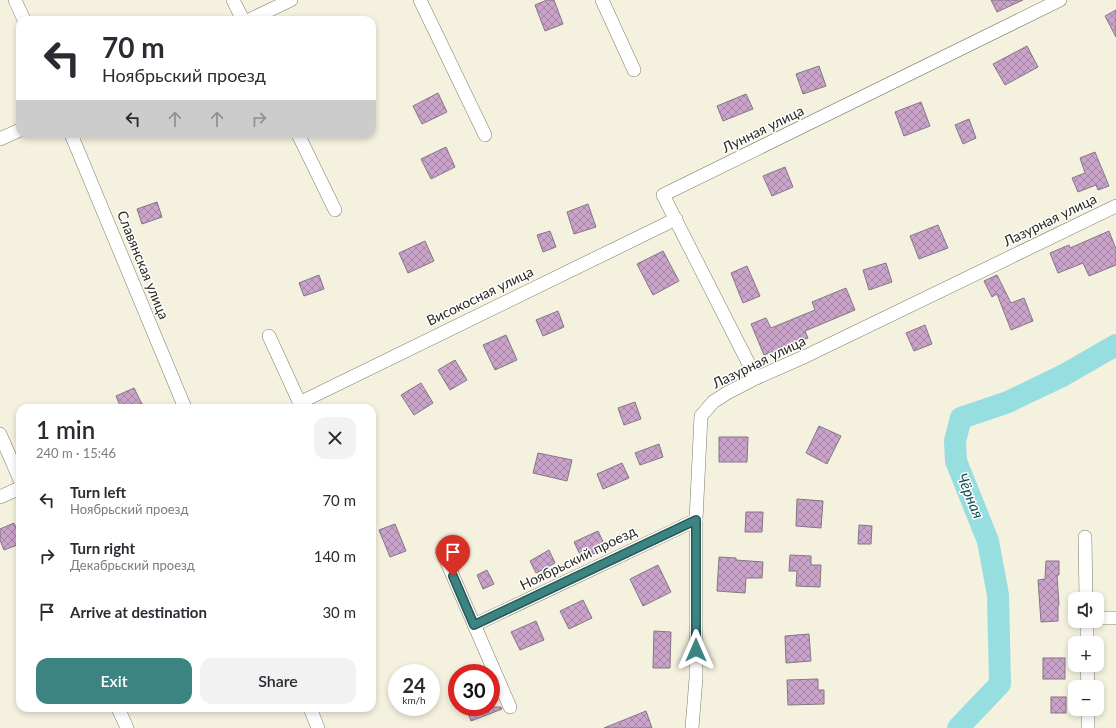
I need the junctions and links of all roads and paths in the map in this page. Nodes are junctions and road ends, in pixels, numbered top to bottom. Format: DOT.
graph roads {
  1 [pos="15,0"];
  2 [pos="233,0"];
  3 [pos="290,0"];
  4 [pos="420,0"];
  5 [pos="602,0"];
  6 [pos="1060,0"];
  7 [pos="22,16"];
  8 [pos="241,16"];
  9 [pos="258,16"];
  10 [pos="634,70"];
  11 [pos="16,132"];
  12 [pos="485,135"];
  13 [pos="73,138"];
  14 [pos="300,138"];
  15 [pos="0,139"];
  16 [pos="1116,206"];
  17 [pos="335,210"];
  18 [pos="676,219"];
  19 [pos="269,336"];
  20 [pos="756,378"];
  21 [pos="183,404"];
  22 [pos="300,404"];
  23 [pos="302,404"];
  24 [pos="0,434"];
  25 [pos="16,471"];
  26 [pos="16,490"];
  27 [pos="0,497"];
  28 [pos="696,520"];
  29 [pos="1085,538"];
  30 [pos="442,551"];
  31 [pos="1086,592"];
  32 [pos="1104,618"];
  33 [pos="1116,618"];
  34 [pos="474,625"];
  35 [pos="510,706"];
  36 [pos="120,712"];
  37 [pos="312,712"];
  38 [pos="1088,716"];
  39 [pos="126,728"];
  40 [pos="318,728"];
  41 [pos="692,728"];
  42 [pos="1088,728"];
  1 -- 7 [label="street"];
  2 -- 8 [label="street"];
  3 -- 9 [label="street"];
  4 -- 12 [label="street"];
  5 -- 10 [label="street"];
  6 -- 18 [label="street, Лунная улица"];
  11 -- 15 [label="street"];
  13 -- 21 [label="street, Славянская улица"];
  14 -- 17 [label="street"];
  16 -- 20 [label="street, Лазурная улица"];
  18 -- 20 [label="street, Лунная улица"];
  18 -- 23 [label="street, Високосная улица"];
  19 -- 22 [label="street"];
  20 -- 28 [label="street, Лазурная улица"];
  24 -- 25 [label="street"];
  26 -- 27 [label="street"];
  28 -- 34 [label="street, Ноябрьский проезд"];
  28 -- 41 [label="street, Лазурная улица"];
  29 -- 31 [label="street"];
  30 -- 34 [label="street"];
  32 -- 33 [label="street"];
  34 -- 35 [label="street"];
  36 -- 39 [label="street"];
  37 -- 40 [label="street"];
  38 -- 42 [label="street"];
}
